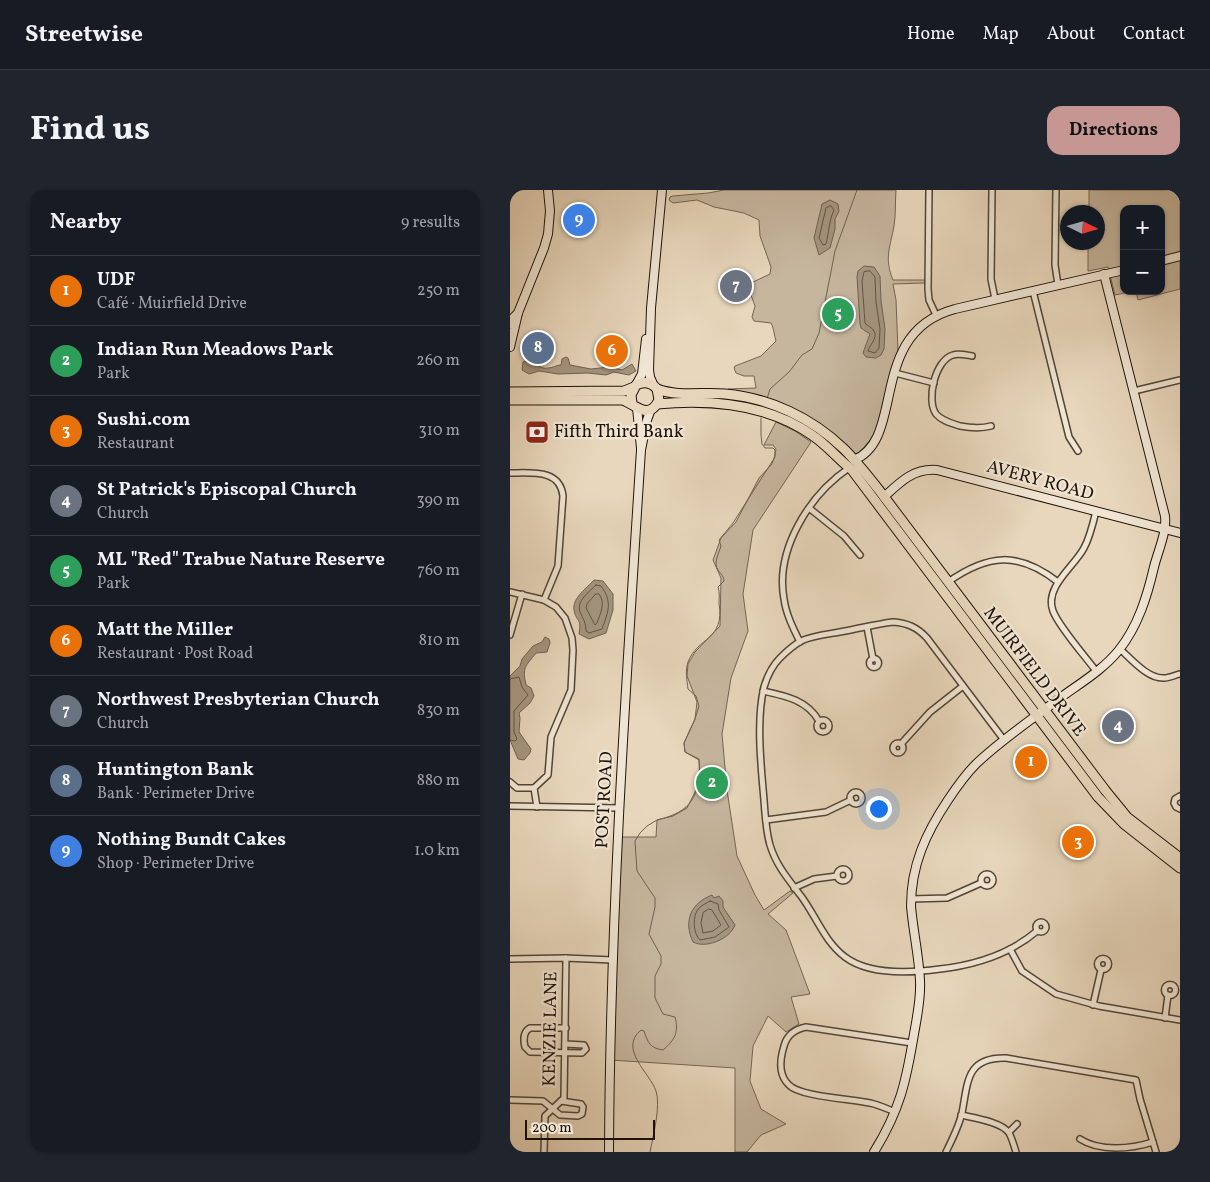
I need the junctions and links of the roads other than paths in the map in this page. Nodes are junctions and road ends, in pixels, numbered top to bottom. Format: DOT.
graph roads {
  1 [pos="548,190"];
  2 [pos="662,190"];
  3 [pos="929,190"];
  4 [pos="992,190"];
  5 [pos="1056,190"];
  6 [pos="1180,256"];
  7 [pos="1165,260"];
  8 [pos="1120,271"];
  9 [pos="1104,274"];
  10 [pos="1058,285"];
  11 [pos="1033,291"];
  12 [pos="995,300"];
  13 [pos="651,308"];
  14 [pos="518,313"];
  15 [pos="936,315"];
  16 [pos="510,324"];
  17 [pos="510,347"];
  18 [pos="972,356"];
  19 [pos="895,373"];
  20 [pos="1180,380"];
  21 [pos="934,383"];
  22 [pos="635,386"];
  23 [pos="655,387"];
  24 [pos="1134,391"];
  25 [pos="510,392"];
  26 [pos="510,400"];
  27 [pos="635,406"];
  28 [pos="654,407"];
  29 [pos="768,412"];
  30 [pos="991,426"];
  31 [pos="810,430"];
  32 [pos="641,450"];
  33 [pos="1078,451"];
  34 [pos="854,460"];
  35 [pos="849,468"];
  36 [pos="510,473"];
  37 [pos="894,486"];
  38 [pos="879,492"];
  39 [pos="809,508"];
  40 [pos="1096,511"];
  41 [pos="1164,529"];
  42 [pos="1180,533"];
  43 [pos="860,555"];
  44 [pos="1058,582"];
  45 [pos="943,585"];
  46 [pos="510,592"];
  47 [pos="522,594"];
  48 [pos="544,600"];
  49 [pos="867,627"];
  50 [pos="510,635"];
  51 [pos="800,642"];
  52 [pos="1120,649"];
  53 [pos="873,659"];
  54 [pos="1096,671"];
  55 [pos="1180,674"];
  56 [pos="963,686"];
  57 [pos="763,691"];
  58 [pos="1040,714"];
  59 [pos="819,721"];
  60 [pos="1004,740"];
  61 [pos="901,744"];
  62 [pos="510,782"];
  63 [pos="534,788"];
  64 [pos="1180,796"];
  65 [pos="851,800"];
  66 [pos="510,806"];
  67 [pos="538,807"];
  68 [pos="619,808"];
  69 [pos="1180,809"];
  70 [pos="766,820"];
  71 [pos="1180,858"];
  72 [pos="1180,868"];
  73 [pos="837,876"];
  74 [pos="981,883"];
  75 [pos="794,888"];
  76 [pos="910,899"];
  77 [pos="1037,931"];
  78 [pos="1010,949"];
  79 [pos="566,958"];
  80 [pos="510,959"];
  81 [pos="613,960"];
  82 [pos="1100,970"];
  83 [pos="919,972"];
  84 [pos="1168,995"];
  85 [pos="1093,1004"];
  86 [pos="1165,1018"];
  87 [pos="1180,1020"];
  88 [pos="566,1028"];
  89 [pos="912,1043"];
  90 [pos="565,1044"];
  91 [pos="565,1053"];
  92 [pos="510,1100"];
  93 [pos="561,1101"];
  94 [pos="553,1109"];
  95 [pos="896,1112"];
  96 [pos="961,1115"];
  97 [pos="1017,1124"];
  98 [pos="1009,1132"];
  99 [pos="1080,1139"];
  100 [pos="1153,1142"];
  101 [pos="544,1152"];
  102 [pos="609,1152"];
  103 [pos="874,1152"];
  104 [pos="946,1152"];
  105 [pos="1016,1152"];
  106 [pos="1156,1152"];
  1 -- 14 [label="street"];
  2 -- 13 [label="street"];
  3 -- 15 [label="street"];
  4 -- 12 [label="street"];
  5 -- 10 [label="street"];
  6 -- 7 [label="street"];
  8 -- 9 [label="street"];
  9 -- 10 [label="street"];
  9 -- 24 [label="street"];
  10 -- 11 [label="street"];
  11 -- 12 [label="street"];
  11 -- 33 [label="street"];
  12 -- 15 [label="street"];
  13 -- 22 [label="street"];
  13 -- 23 [label="street"];
  14 -- 16 [label="street"];
  14 -- 17 [label="street"];
  15 -- 19 [label="street"];
  18 -- 21 [label="street"];
  19 -- 21 [label="street"];
  19 -- 34 [label="street"];
  20 -- 24 [label="street"];
  21 -- 30 [label="street"];
  22 -- 23 [label="main road"];
  22 -- 25 [label="main road"];
  22 -- 27 [label="main road"];
  23 -- 28 [label="main road"];
  23 -- 34 [label="main road"];
  24 -- 41 [label="street"];
  26 -- 27 [label="main road"];
  27 -- 28 [label="main road"];
  27 -- 32 [label="street, POST ROAD"];
  28 -- 29 [label="main road"];
  28 -- 32 [label="street, POST ROAD"];
  29 -- 31 [label="main road"];
  29 -- 35 [label="main road, MUIRFIELD DRIVE"];
  31 -- 34 [label="main road"];
  31 -- 38 [label="main road"];
  32 -- 68 [label="street, POST ROAD"];
  34 -- 38 [label="main road"];
  35 -- 39 [label="street"];
  35 -- 45 [label="main road, MUIRFIELD DRIVE"];
  36 -- 48 [label="street"];
  37 -- 38 [label="street, AVERY ROAD"];
  37 -- 38 [label="street, AVERY ROAD"];
  37 -- 40 [label="street, AVERY ROAD"];
  38 -- 45 [label="main road, MUIRFIELD DRIVE"];
  39 -- 43 [label="street"];
  39 -- 51 [label="street"];
  40 -- 41 [label="street, AVERY ROAD"];
  40 -- 44 [label="street"];
  41 -- 42 [label="street, AVERY ROAD"];
  41 -- 52 [label="street"];
  44 -- 45 [label="street"];
  44 -- 54 [label="street"];
  45 -- 58 [label="main road, MUIRFIELD DRIVE"];
  46 -- 47 [label="street"];
  47 -- 48 [label="street"];
  47 -- 50 [label="street"];
  48 -- 63 [label="street"];
  49 -- 51 [label="street"];
  49 -- 53 [label="street"];
  49 -- 56 [label="street"];
  51 -- 57 [label="street"];
  52 -- 54 [label="street"];
  52 -- 55 [label="street"];
  54 -- 58 [label="street"];
  56 -- 60 [label="street"];
  56 -- 61 [label="street"];
  57 -- 59 [label="street"];
  57 -- 70 [label="street"];
  58 -- 60 [label="street"];
  58 -- 71 [label="main road, MUIRFIELD DRIVE"];
  58 -- 72 [label="main road, MUIRFIELD DRIVE"];
  60 -- 76 [label="street"];
  62 -- 63 [label="street"];
  63 -- 67 [label="street"];
  64 -- 69 [label="street"];
  65 -- 70 [label="street"];
  66 -- 67 [label="street"];
  67 -- 68 [label="street"];
  68 -- 81 [label="street, POST ROAD"];
  70 -- 75 [label="street"];
  73 -- 75 [label="street"];
  74 -- 76 [label="street"];
  75 -- 83 [label="street"];
  76 -- 83 [label="street"];
  77 -- 78 [label="street"];
  78 -- 83 [label="street"];
  78 -- 85 [label="street"];
  79 -- 80 [label="street"];
  79 -- 81 [label="street"];
  79 -- 88 [label="street, KENZIE LANE"];
  81 -- 102 [label="street, POST ROAD"];
  82 -- 85 [label="street"];
  83 -- 89 [label="street"];
  84 -- 86 [label="street"];
  85 -- 86 [label="street"];
  86 -- 87 [label="street"];
  88 -- 90 [label="street, KENZIE LANE"];
  88 -- 91 [label="street"];
  89 -- 95 [label="street"];
  89 -- 95 [label="street"];
  90 -- 91 [label="street, KENZIE LANE"];
  90 -- 91 [label="street"];
  91 -- 93 [label="street, KENZIE LANE"];
  92 -- 94 [label="street"];
  93 -- 94 [label="street, KENZIE LANE"];
  93 -- 94 [label="street"];
  94 -- 101 [label="street, KENZIE LANE"];
  95 -- 103 [label="street"];
  96 -- 98 [label="street"];
  96 -- 100 [label="street"];
  96 -- 104 [label="street"];
  97 -- 98 [label="street"];
  98 -- 105 [label="street"];
  99 -- 100 [label="street"];
  100 -- 106 [label="street"];
}
